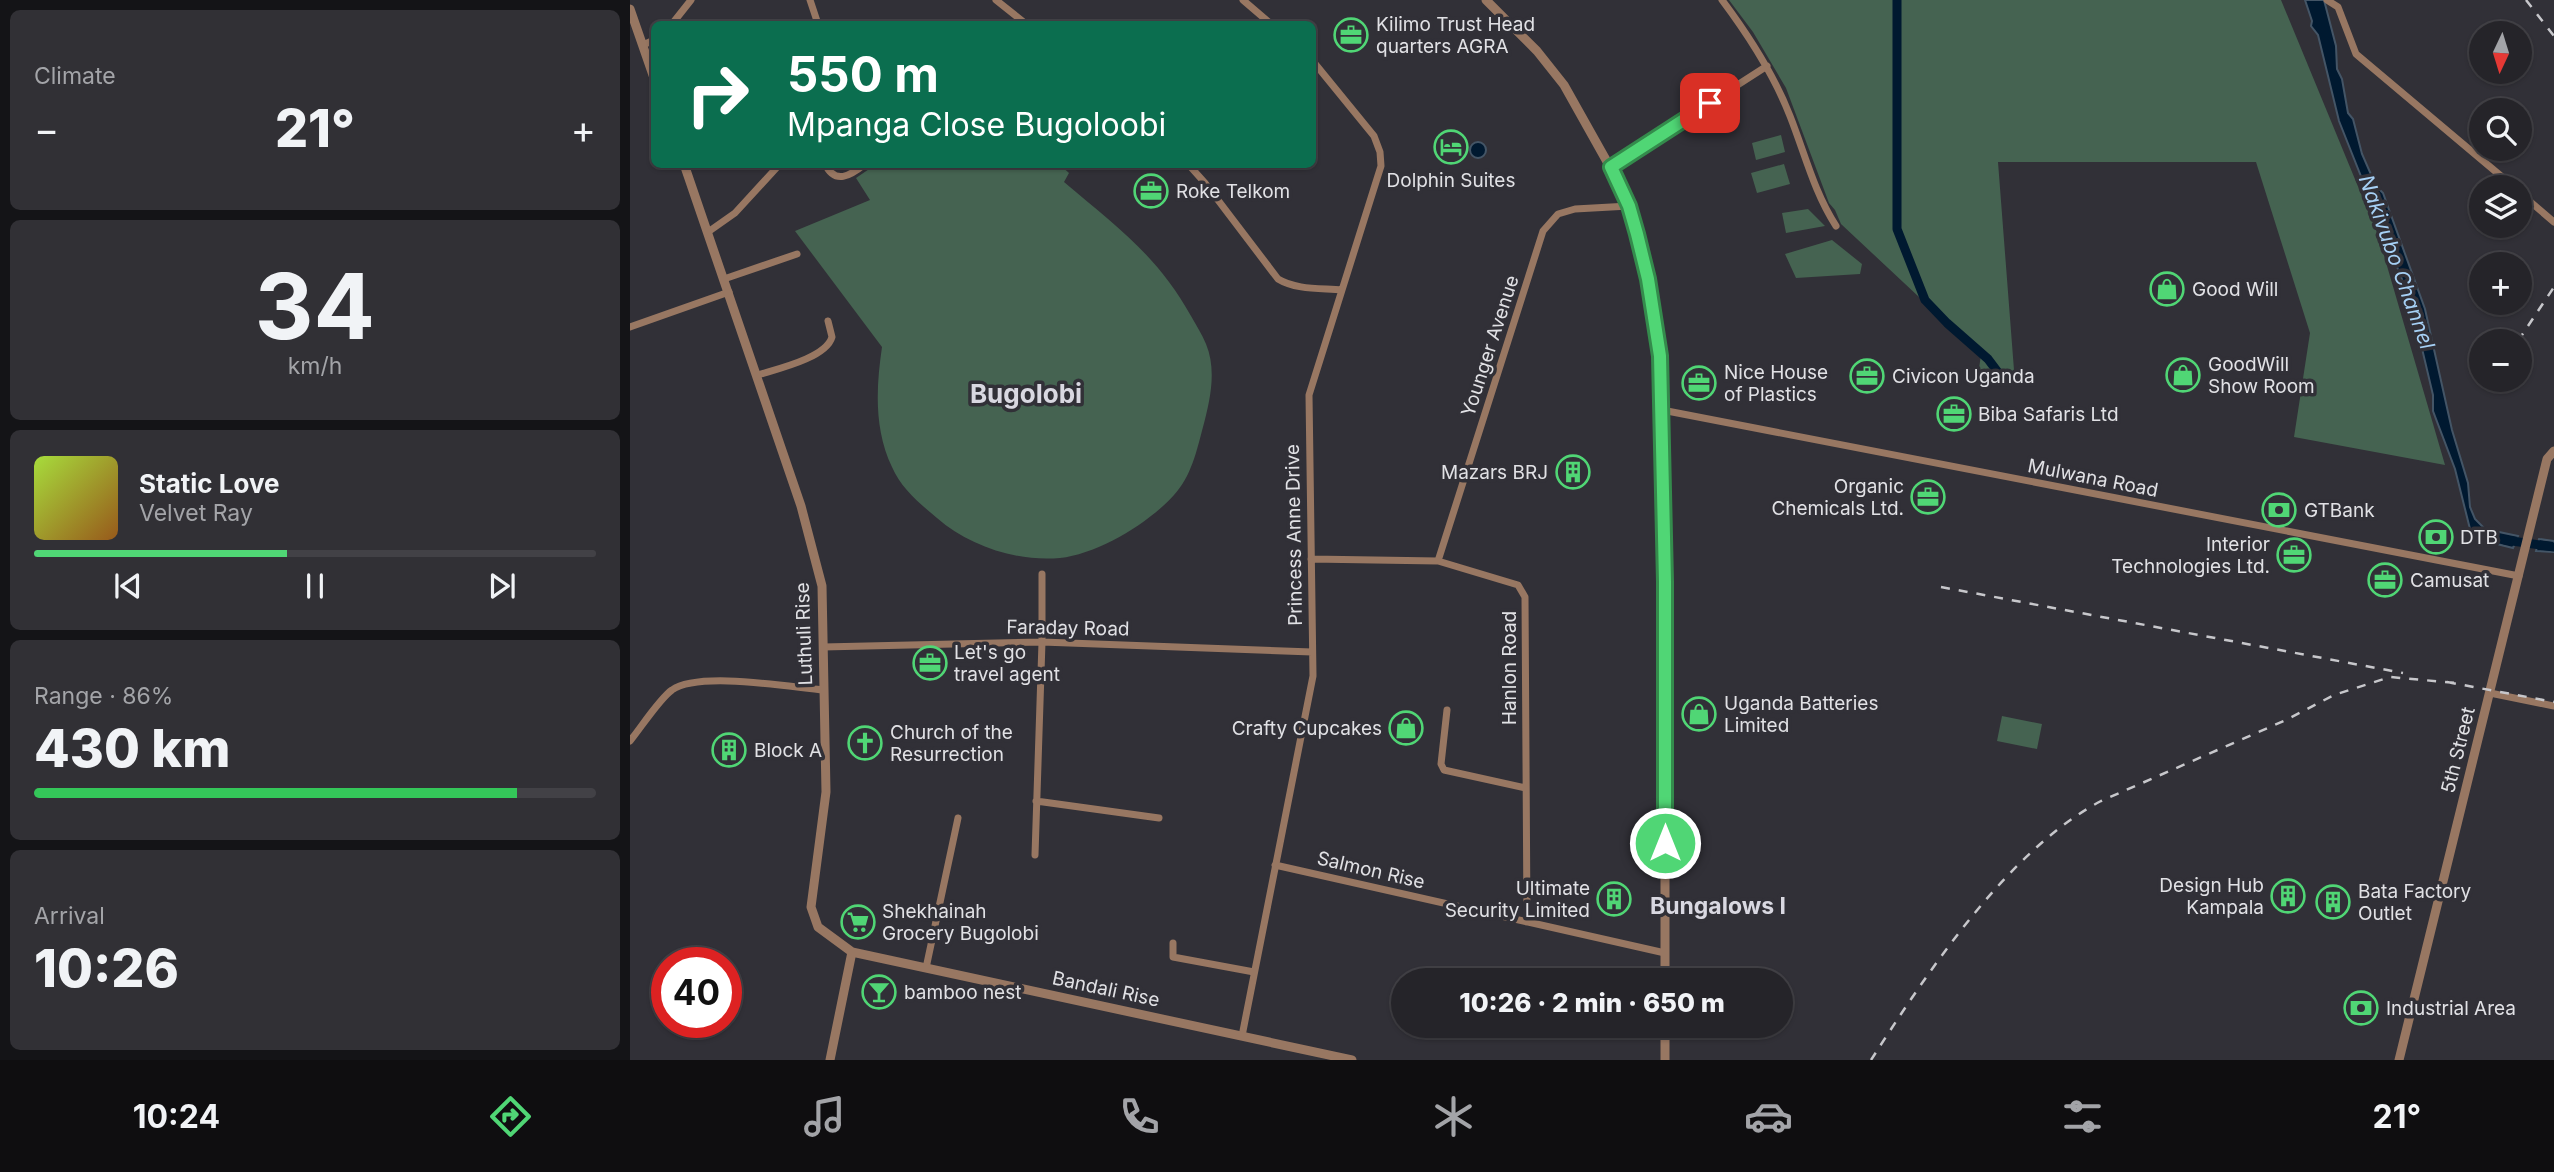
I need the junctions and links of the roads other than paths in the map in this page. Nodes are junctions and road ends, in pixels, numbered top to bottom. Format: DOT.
graph roads {
  1 [pos="691,0"];
  2 [pos="810,0"];
  3 [pos="996,0"];
  4 [pos="1243,0"];
  5 [pos="1486,0"];
  6 [pos="1722,0"];
  7 [pos="2327,0"];
  8 [pos="630,9"];
  9 [pos="674,21"];
  10 [pos="817,21"];
  11 [pos="1022,21"];
  12 [pos="1268,21"];
  13 [pos="651,41"];
  14 [pos="643,45"];
  15 [pos="1316,65"];
  16 [pos="1767,66"];
  17 [pos="651,69"];
  18 [pos="1611,167"];
  19 [pos="685,168"];
  20 [pos="776,168"];
  21 [pos="827,168"];
  22 [pos="859,168"];
  23 [pos="1192,168"];
  24 [pos="2500,175"];
  25 [pos="2532,203"];
  26 [pos="1629,206"];
  27 [pos="2554,222"];
  28 [pos="1836,226"];
  29 [pos="708,232"];
  30 [pos="797,254"];
  31 [pos="724,279"];
  32 [pos="1342,290"];
  33 [pos="729,292"];
  34 [pos="828,321"];
  35 [pos="630,327"];
  36 [pos="758,375"];
  37 [pos="1662,410"];
  38 [pos="2554,451"];
  39 [pos="1311,559"];
  40 [pos="1438,561"];
  41 [pos="1042,573"];
  42 [pos="2519,576"];
  43 [pos="1042,642"];
  44 [pos="823,647"];
  45 [pos="1312,652"];
  46 [pos="824,691"];
  47 [pos="2490,693"];
  48 [pos="2554,706"];
  49 [pos="1447,710"];
  50 [pos="630,741"];
  51 [pos="1526,788"];
  52 [pos="1036,802"];
  53 [pos="958,818"];
  54 [pos="1159,818"];
  55 [pos="1035,855"];
  56 [pos="1275,865"];
  57 [pos="1527,922"];
  58 [pos="1173,943"];
  59 [pos="852,952"];
  60 [pos="1665,953"];
  61 [pos="926,968"];
  62 [pos="1665,968"];
  63 [pos="1254,972"];
  64 [pos="1242,1036"];
  65 [pos="1665,1038"];
  66 [pos="1324,1057"];
  67 [pos="830,1060"];
  68 [pos="1353,1060"];
  69 [pos="1665,1060"];
  70 [pos="2399,1060"];
  1 -- 9 [label="street"];
  2 -- 10 [label="street"];
  3 -- 11 [label="street"];
  4 -- 12 [label="street"];
  5 -- 18 [label="street"];
  6 -- 16 [label="street"];
  7 -- 24 [label="street"];
  8 -- 14 [label="street"];
  13 -- 14 [label="street"];
  14 -- 17 [label="street"];
  15 -- 32 [label="street, Princess Anne Drive"];
  16 -- 18 [label="street"];
  16 -- 28 [label="street"];
  18 -- 26 [label="street"];
  19 -- 29 [label="street, Luthuli Rise"];
  20 -- 29 [label="street"];
  21 -- 22 [label="street"];
  23 -- 32 [label="street"];
  25 -- 27 [label="street"];
  26 -- 37 [label="street"];
  26 -- 40 [label="street, Younger Avenue"];
  29 -- 31 [label="street, Luthuli Rise"];
  30 -- 31 [label="street"];
  31 -- 33 [label="street, Luthuli Rise"];
  32 -- 39 [label="street, Princess Anne Drive"];
  33 -- 35 [label="street"];
  33 -- 36 [label="street, Luthuli Rise"];
  34 -- 36 [label="street"];
  36 -- 44 [label="street, Luthuli Rise"];
  37 -- 42 [label="street, Mulwana Road"];
  37 -- 60 [label="street"];
  38 -- 42 [label="street, 5th Street"];
  39 -- 40 [label="street, Hanlon Road"];
  39 -- 45 [label="street, Princess Anne Drive"];
  40 -- 51 [label="street, Hanlon Road"];
  41 -- 43 [label="street"];
  42 -- 47 [label="street, 5th Street"];
  43 -- 44 [label="street, Faraday Road"];
  43 -- 45 [label="street, Faraday Road"];
  43 -- 52 [label="street"];
  44 -- 46 [label="street, Luthuli Rise"];
  45 -- 56 [label="street, Princess Anne Drive"];
  46 -- 50 [label="street"];
  46 -- 59 [label="street, Luthuli Rise"];
  47 -- 48 [label="street"];
  47 -- 70 [label="street, 5th Street"];
  49 -- 51 [label="street"];
  51 -- 57 [label="street, Hanlon Road"];
  52 -- 54 [label="street"];
  52 -- 55 [label="street"];
  53 -- 61 [label="street"];
  56 -- 57 [label="street, Salmon Rise"];
  56 -- 63 [label="street, Princess Anne Drive"];
  57 -- 60 [label="street, Salmon Rise"];
  58 -- 63 [label="street"];
  59 -- 61 [label="street, Bandali Rise"];
  59 -- 67 [label="street"];
  60 -- 62 [label="street"];
  61 -- 64 [label="street, Bandali Rise"];
  63 -- 64 [label="street, Princess Anne Drive"];
  64 -- 66 [label="street, Bandali Rise"];
  65 -- 69 [label="street"];
  66 -- 68 [label="street, Bandali Rise"];
}
